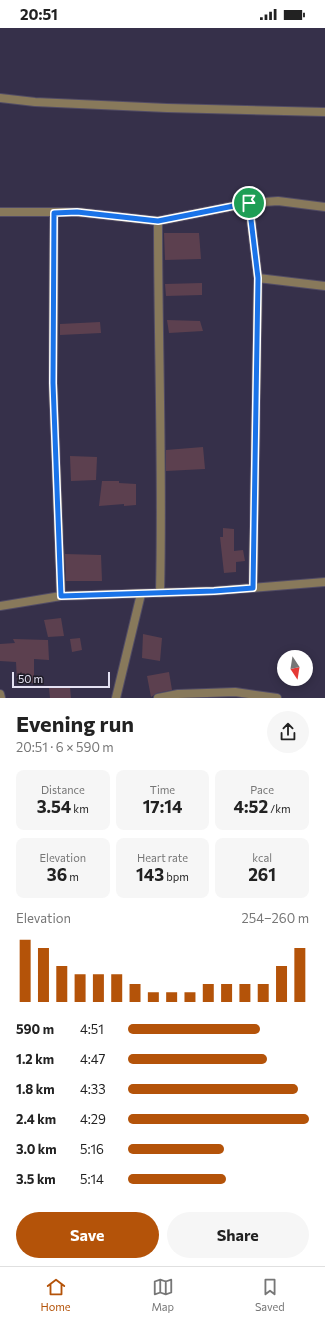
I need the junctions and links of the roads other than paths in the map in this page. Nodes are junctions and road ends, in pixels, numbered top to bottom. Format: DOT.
graph roads {
  1 [pos="0,98"];
  2 [pos="325,112"];
  3 [pos="249,203"];
  4 [pos="325,207"];
  5 [pos="0,212"];
  6 [pos="54,213"];
  7 [pos="158,221"];
  8 [pos="258,278"];
  9 [pos="325,286"];
  10 [pos="325,582"];
  11 [pos="253,588"];
  12 [pos="160,593"];
  13 [pos="141,594"];
  14 [pos="61,596"];
  15 [pos="0,606"];
  16 [pos="0,694"];
  17 [pos="1,698"];
  18 [pos="116,698"];
  19 [pos="158,698"];
  20 [pos="277,698"];
  1 -- 2 [label="street"];
  3 -- 4 [label="street"];
  3 -- 7 [label="street"];
  3 -- 8 [label="street"];
  5 -- 6 [label="street"];
  6 -- 7 [label="street"];
  6 -- 14 [label="street"];
  7 -- 12 [label="street"];
  8 -- 9 [label="street"];
  8 -- 11 [label="street"];
  10 -- 11 [label="street"];
  11 -- 12 [label="street"];
  12 -- 13 [label="street"];
  13 -- 14 [label="street"];
  13 -- 18 [label="street"];
  14 -- 15 [label="street"];
  16 -- 17 [label="street"];
  19 -- 20 [label="street"];
}
